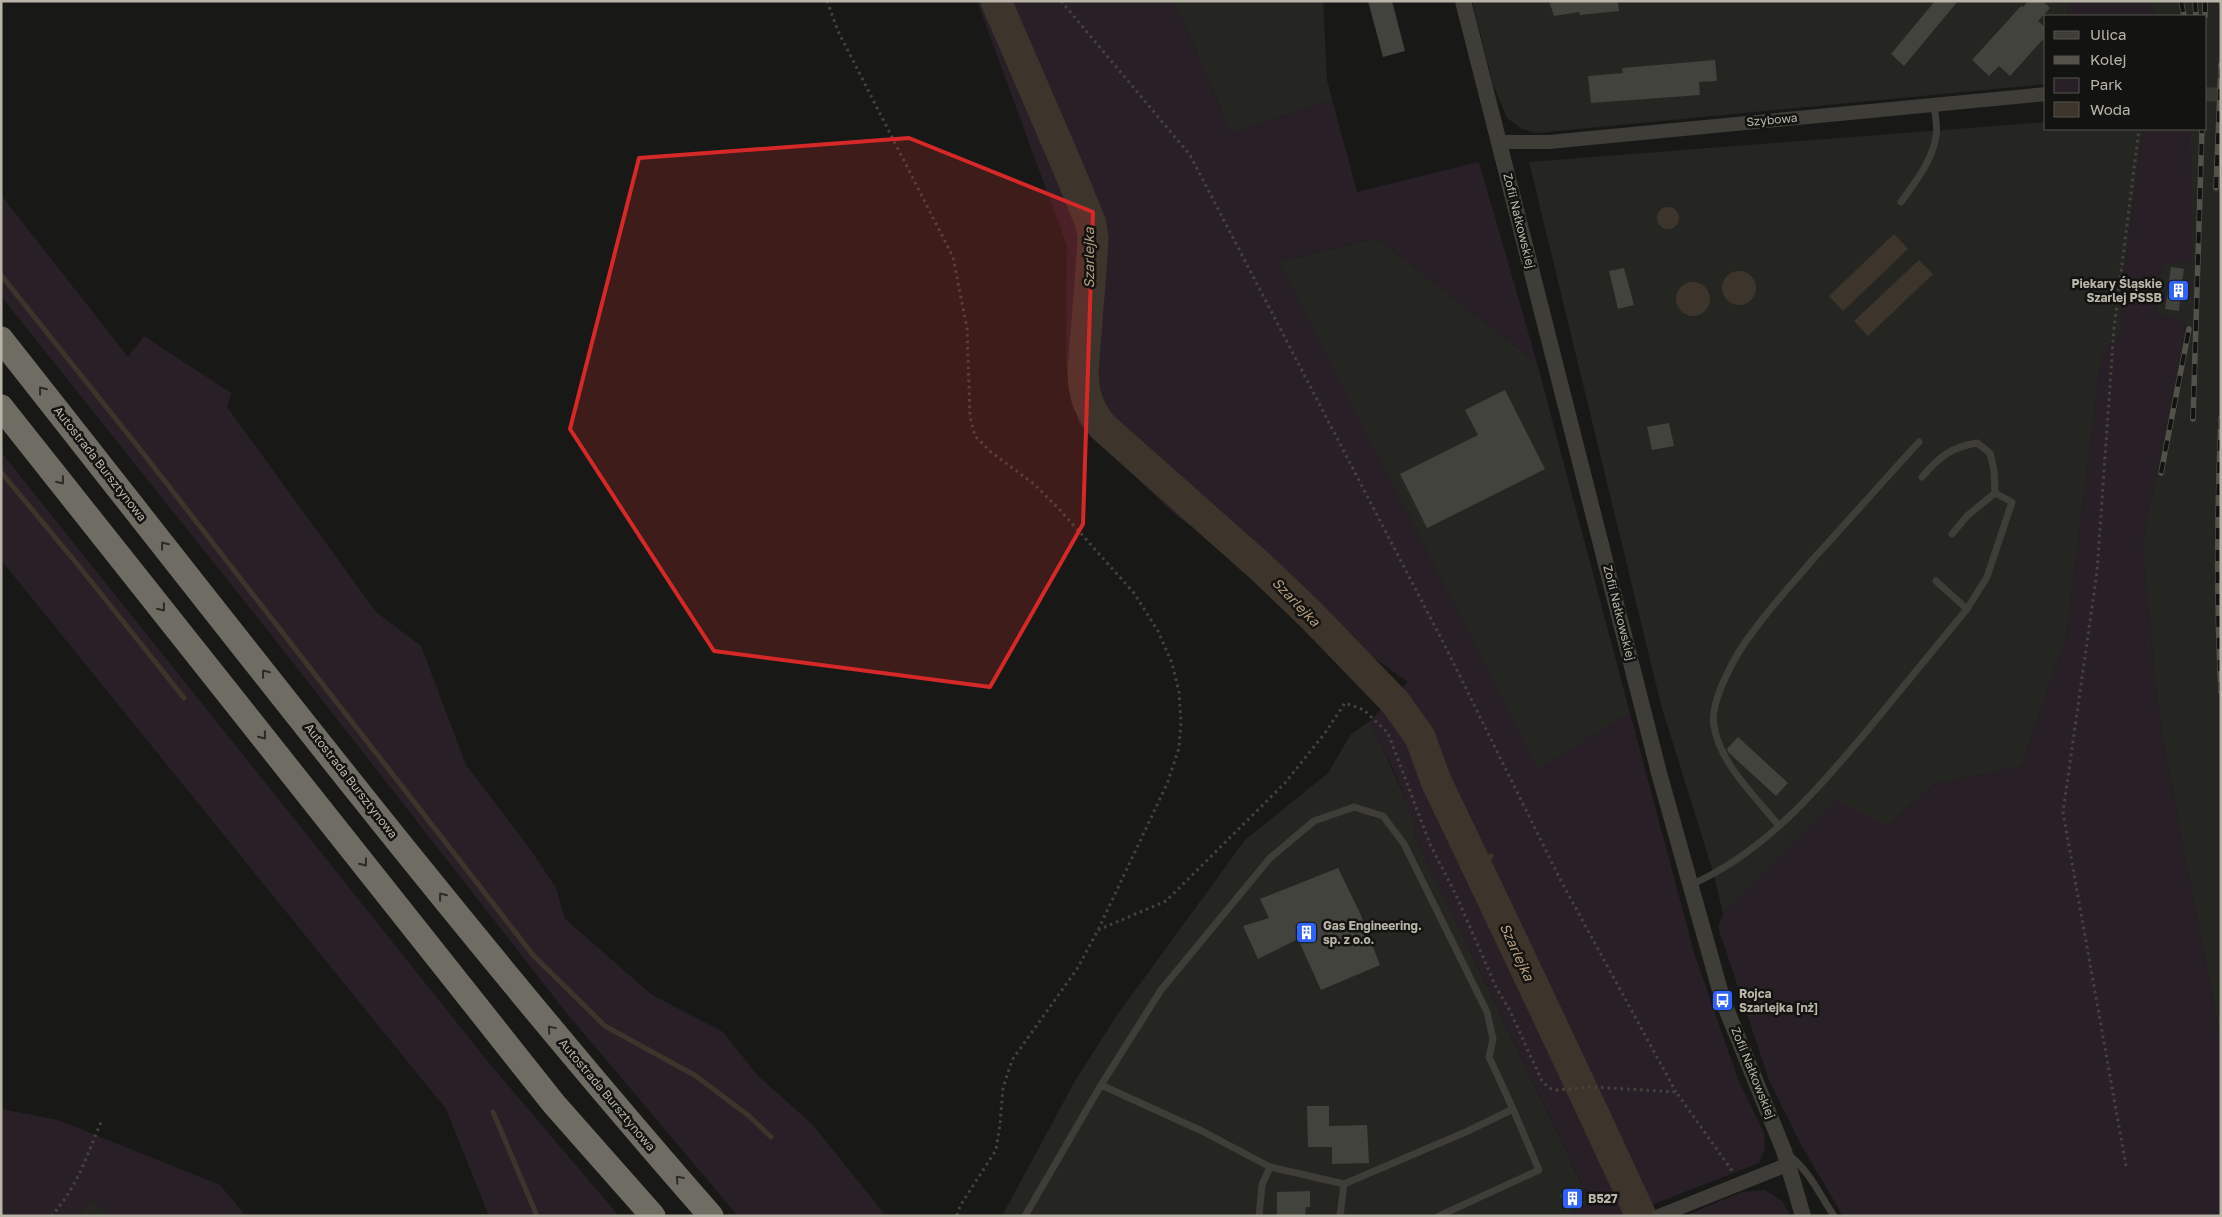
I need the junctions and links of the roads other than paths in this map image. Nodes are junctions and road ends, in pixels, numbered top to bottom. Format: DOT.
graph roads {
  1 [pos="1463,1"];
  2 [pos="2044,94"];
  3 [pos="1934,105"];
  4 [pos="1499,142"];
  5 [pos="1901,202"];
  6 [pos="1,339"];
  7 [pos="1,407"];
  8 [pos="1919,442"];
  9 [pos="1922,477"];
  10 [pos="1995,493"];
  11 [pos="1952,534"];
  12 [pos="1936,581"];
  13 [pos="1967,608"];
  14 [pos="1779,826"];
  15 [pos="1690,886"];
  16 [pos="1101,1085"];
  17 [pos="1513,1110"];
  18 [pos="1787,1158"];
  19 [pos="1270,1168"];
  20 [pos="1344,1184"];
  21 [pos="1664,1214"];
  22 [pos="653,1216"];
  23 [pos="711,1216"];
  24 [pos="1025,1216"];
  25 [pos="1259,1216"];
  26 [pos="1340,1216"];
  27 [pos="1439,1216"];
  28 [pos="1803,1216"];
  29 [pos="1834,1216"];
  1 -- 4 [label="street, Zofii Nałkowskiej"];
  2 -- 3 [label="street, Szybowa"];
  3 -- 4 [label="street, Szybowa"];
  3 -- 5 [label="lane"];
  4 -- 15 [label="street, Zofii Nałkowskiej"];
  23 -- 6 [label="highway, Autostrada Bursztynowa, one-way"];
  7 -- 22 [label="highway, one-way"];
  8 -- 14 [label="lane"];
  9 -- 10 [label="lane"];
  10 -- 11 [label="lane"];
  10 -- 13 [label="lane"];
  12 -- 13 [label="lane"];
  13 -- 14 [label="lane"];
  14 -- 15 [label="lane"];
  15 -- 18 [label="street, Zofii Nałkowskiej"];
  16 -- 17 [label="lane"];
  16 -- 19 [label="lane"];
  16 -- 24 [label="lane"];
  17 -- 20 [label="lane"];
  17 -- 27 [label="lane"];
  18 -- 21 [label="street"];
  18 -- 28 [label="street, Zofii Nałkowskiej"];
  18 -- 29 [label="lane"];
  19 -- 20 [label="lane"];
  19 -- 25 [label="lane"];
  20 -- 26 [label="lane"];
}
